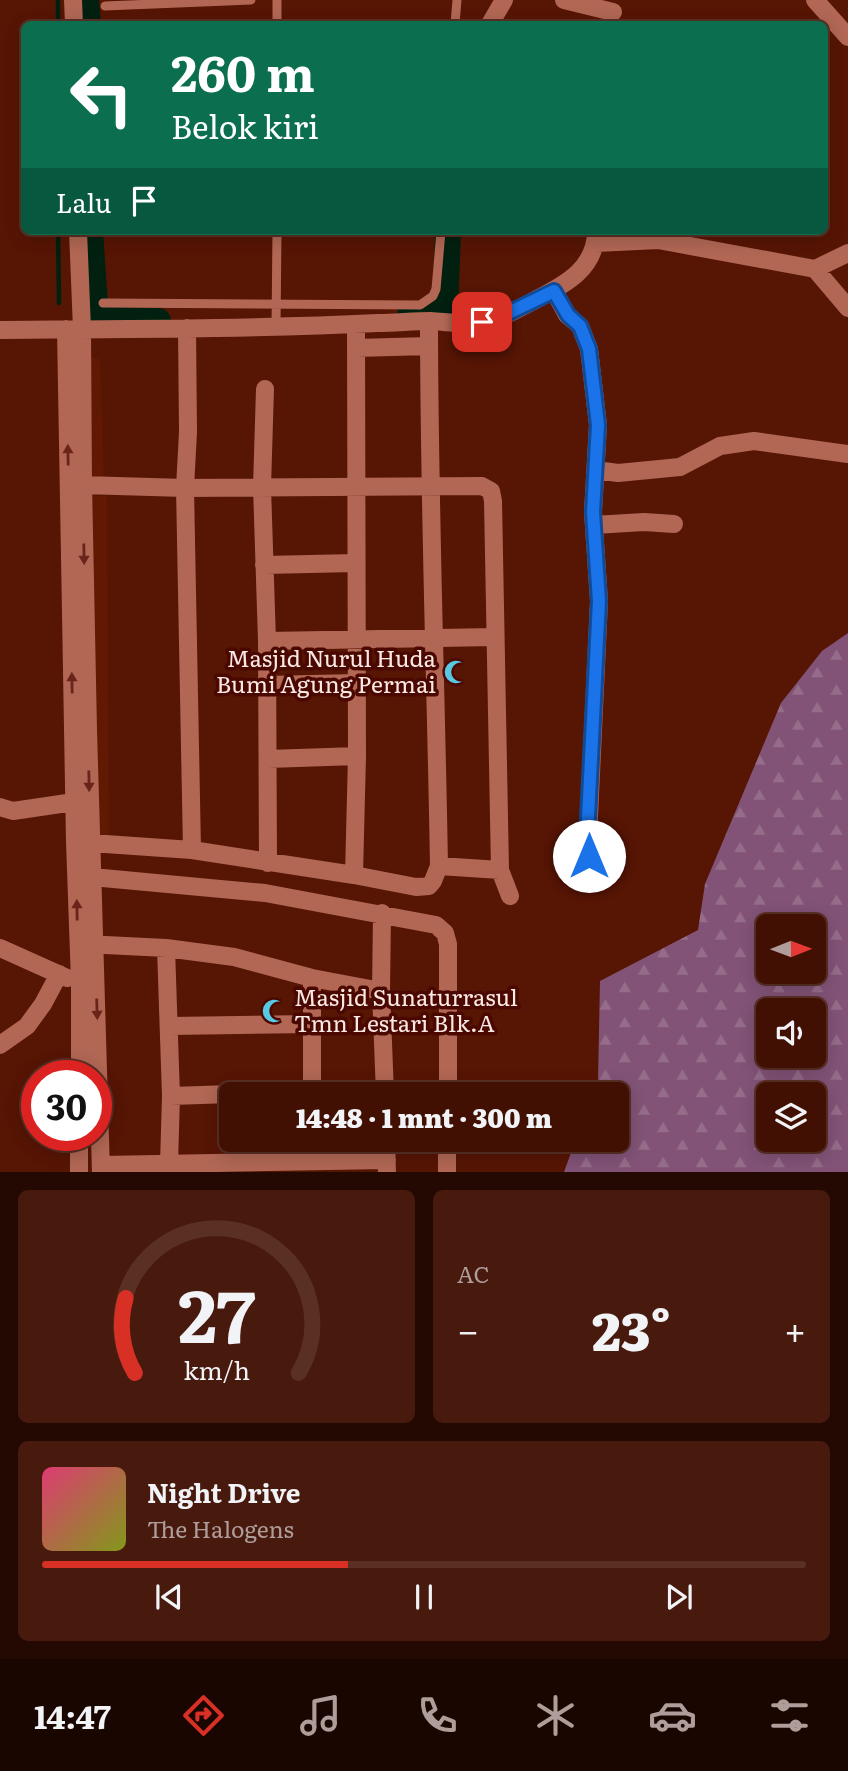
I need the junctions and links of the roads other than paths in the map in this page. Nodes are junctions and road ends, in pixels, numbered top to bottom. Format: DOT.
graph roads {
  1 [pos="73,0"];
  2 [pos="226,0"];
  3 [pos="251,0"];
  4 [pos="277,0"];
  5 [pos="457,0"];
  6 [pos="504,0"];
  7 [pos="564,0"];
  8 [pos="816,0"];
  9 [pos="105,6"];
  10 [pos="613,12"];
  11 [pos="74,21"];
  12 [pos="277,21"];
  13 [pos="455,21"];
  14 [pos="492,21"];
  15 [pos="848,37"];
  16 [pos="78,235"];
  17 [pos="277,235"];
  18 [pos="441,235"];
  19 [pos="596,237"];
  20 [pos="848,253"];
  21 [pos="815,269"];
  22 [pos="554,291"];
  23 [pos="103,303"];
  24 [pos="277,303"];
  25 [pos="848,308"];
  26 [pos="276,321"];
  27 [pos="429,321"];
  28 [pos="356,324"];
  29 [pos="187,328"];
  30 [pos="74,329"];
  31 [pos="0,330"];
  32 [pos="429,346"];
  33 [pos="355,348"];
  34 [pos="265,389"];
  35 [pos="848,454"];
  36 [pos="596,470"];
  37 [pos="83,485"];
  38 [pos="429,486"];
  39 [pos="262,487"];
  40 [pos="186,488"];
  41 [pos="356,488"];
  42 [pos="674,524"];
  43 [pos="594,526"];
  44 [pos="355,564"];
  45 [pos="264,565"];
  46 [pos="495,637"];
  47 [pos="356,639"];
  48 [pos="435,639"];
  49 [pos="267,641"];
  50 [pos="357,682"];
  51 [pos="267,685"];
  52 [pos="357,756"];
  53 [pos="268,759"];
  54 [pos="74,802"];
  55 [pos="0,807"];
  56 [pos="91,843"];
  57 [pos="192,850"];
  58 [pos="268,863"];
  59 [pos="439,866"];
  60 [pos="500,870"];
  61 [pos="590,874"];
  62 [pos="354,875"];
  63 [pos="92,877"];
  64 [pos="510,896"];
  65 [pos="382,914"];
  66 [pos="86,944"];
  67 [pos="0,948"];
  68 [pos="166,948"];
  69 [pos="58,974"];
  70 [pos="312,978"];
  71 [pos="80,982"];
  72 [pos="381,991"];
  73 [pos="312,1024"];
  74 [pos="169,1026"];
  75 [pos="0,1045"];
  76 [pos="80,1060"];
  77 [pos="312,1082"];
  78 [pos="385,1082"];
  79 [pos="448,1082"];
  80 [pos="219,1094"];
  81 [pos="172,1096"];
  82 [pos="79,1151"];
  83 [pos="314,1152"];
  84 [pos="447,1152"];
  85 [pos="314,1161"];
  86 [pos="169,1164"];
  87 [pos="387,1166"];
  88 [pos="101,1169"];
  89 [pos="79,1172"];
  90 [pos="447,1172"];
  1 -- 11 [label="street"];
  2 -- 3 [label="lane"];
  2 -- 9 [label="lane"];
  4 -- 12 [label="lane"];
  5 -- 13 [label="lane"];
  6 -- 14 [label="street"];
  7 -- 10 [label="street"];
  8 -- 15 [label="street"];
  16 -- 30 [label="street"];
  17 -- 24 [label="lane"];
  18 -- 24 [label="lane"];
  19 -- 21 [label="street"];
  19 -- 22 [label="street"];
  20 -- 21 [label="street"];
  21 -- 25 [label="street"];
  22 -- 27 [label="street"];
  22 -- 36 [label="street"];
  23 -- 24 [label="lane"];
  24 -- 26 [label="lane"];
  26 -- 28 [label="street"];
  26 -- 29 [label="street"];
  27 -- 28 [label="street"];
  27 -- 32 [label="street"];
  28 -- 33 [label="street"];
  29 -- 30 [label="street"];
  29 -- 40 [label="street"];
  30 -- 31 [label="street"];
  30 -- 37 [label="street"];
  54 -- 30 [label="street, one-way"];
  32 -- 33 [label="street"];
  32 -- 38 [label="street"];
  33 -- 41 [label="street"];
  34 -- 39 [label="street"];
  35 -- 36 [label="street"];
  36 -- 43 [label="street"];
  37 -- 40 [label="street"];
  37 -- 56 [label="street, one-way"];
  38 -- 41 [label="street"];
  38 -- 46 [label="street"];
  38 -- 48 [label="street"];
  39 -- 40 [label="street"];
  39 -- 41 [label="street"];
  39 -- 45 [label="street"];
  40 -- 57 [label="street"];
  41 -- 44 [label="street"];
  42 -- 43 [label="street"];
  43 -- 61 [label="street"];
  44 -- 45 [label="street"];
  44 -- 47 [label="street"];
  45 -- 49 [label="street"];
  46 -- 48 [label="street"];
  46 -- 60 [label="street"];
  47 -- 48 [label="street"];
  47 -- 49 [label="street"];
  47 -- 50 [label="street"];
  48 -- 59 [label="street"];
  49 -- 51 [label="street"];
  50 -- 51 [label="street"];
  50 -- 52 [label="street"];
  51 -- 53 [label="street"];
  52 -- 53 [label="street"];
  52 -- 62 [label="street"];
  53 -- 58 [label="street"];
  54 -- 55 [label="street"];
  66 -- 54 [label="street, one-way"];
  56 -- 57 [label="street"];
  56 -- 63 [label="street"];
  57 -- 58 [label="street"];
  58 -- 62 [label="street"];
  59 -- 60 [label="street"];
  59 -- 62 [label="street"];
  60 -- 64 [label="street"];
  63 -- 65 [label="street"];
  63 -- 66 [label="street"];
  65 -- 72 [label="street"];
  65 -- 79 [label="street"];
  66 -- 68 [label="street"];
  66 -- 71 [label="street"];
  66 -- 88 [label="street, one-way"];
  67 -- 69 [label="street"];
  68 -- 70 [label="street"];
  68 -- 74 [label="street"];
  69 -- 71 [label="street"];
  69 -- 75 [label="street"];
  70 -- 72 [label="street"];
  70 -- 73 [label="street"];
  71 -- 76 [label="street"];
  72 -- 78 [label="street"];
  73 -- 74 [label="street"];
  73 -- 77 [label="street"];
  74 -- 81 [label="street"];
  80 -- 81 [label="street"];
  81 -- 86 [label="street"];
  82 -- 89 [label="street"];
  83 -- 85 [label="street"];
  84 -- 90 [label="street"];
  85 -- 86 [label="street"];
  85 -- 87 [label="street"];
  86 -- 88 [label="street"];
}
